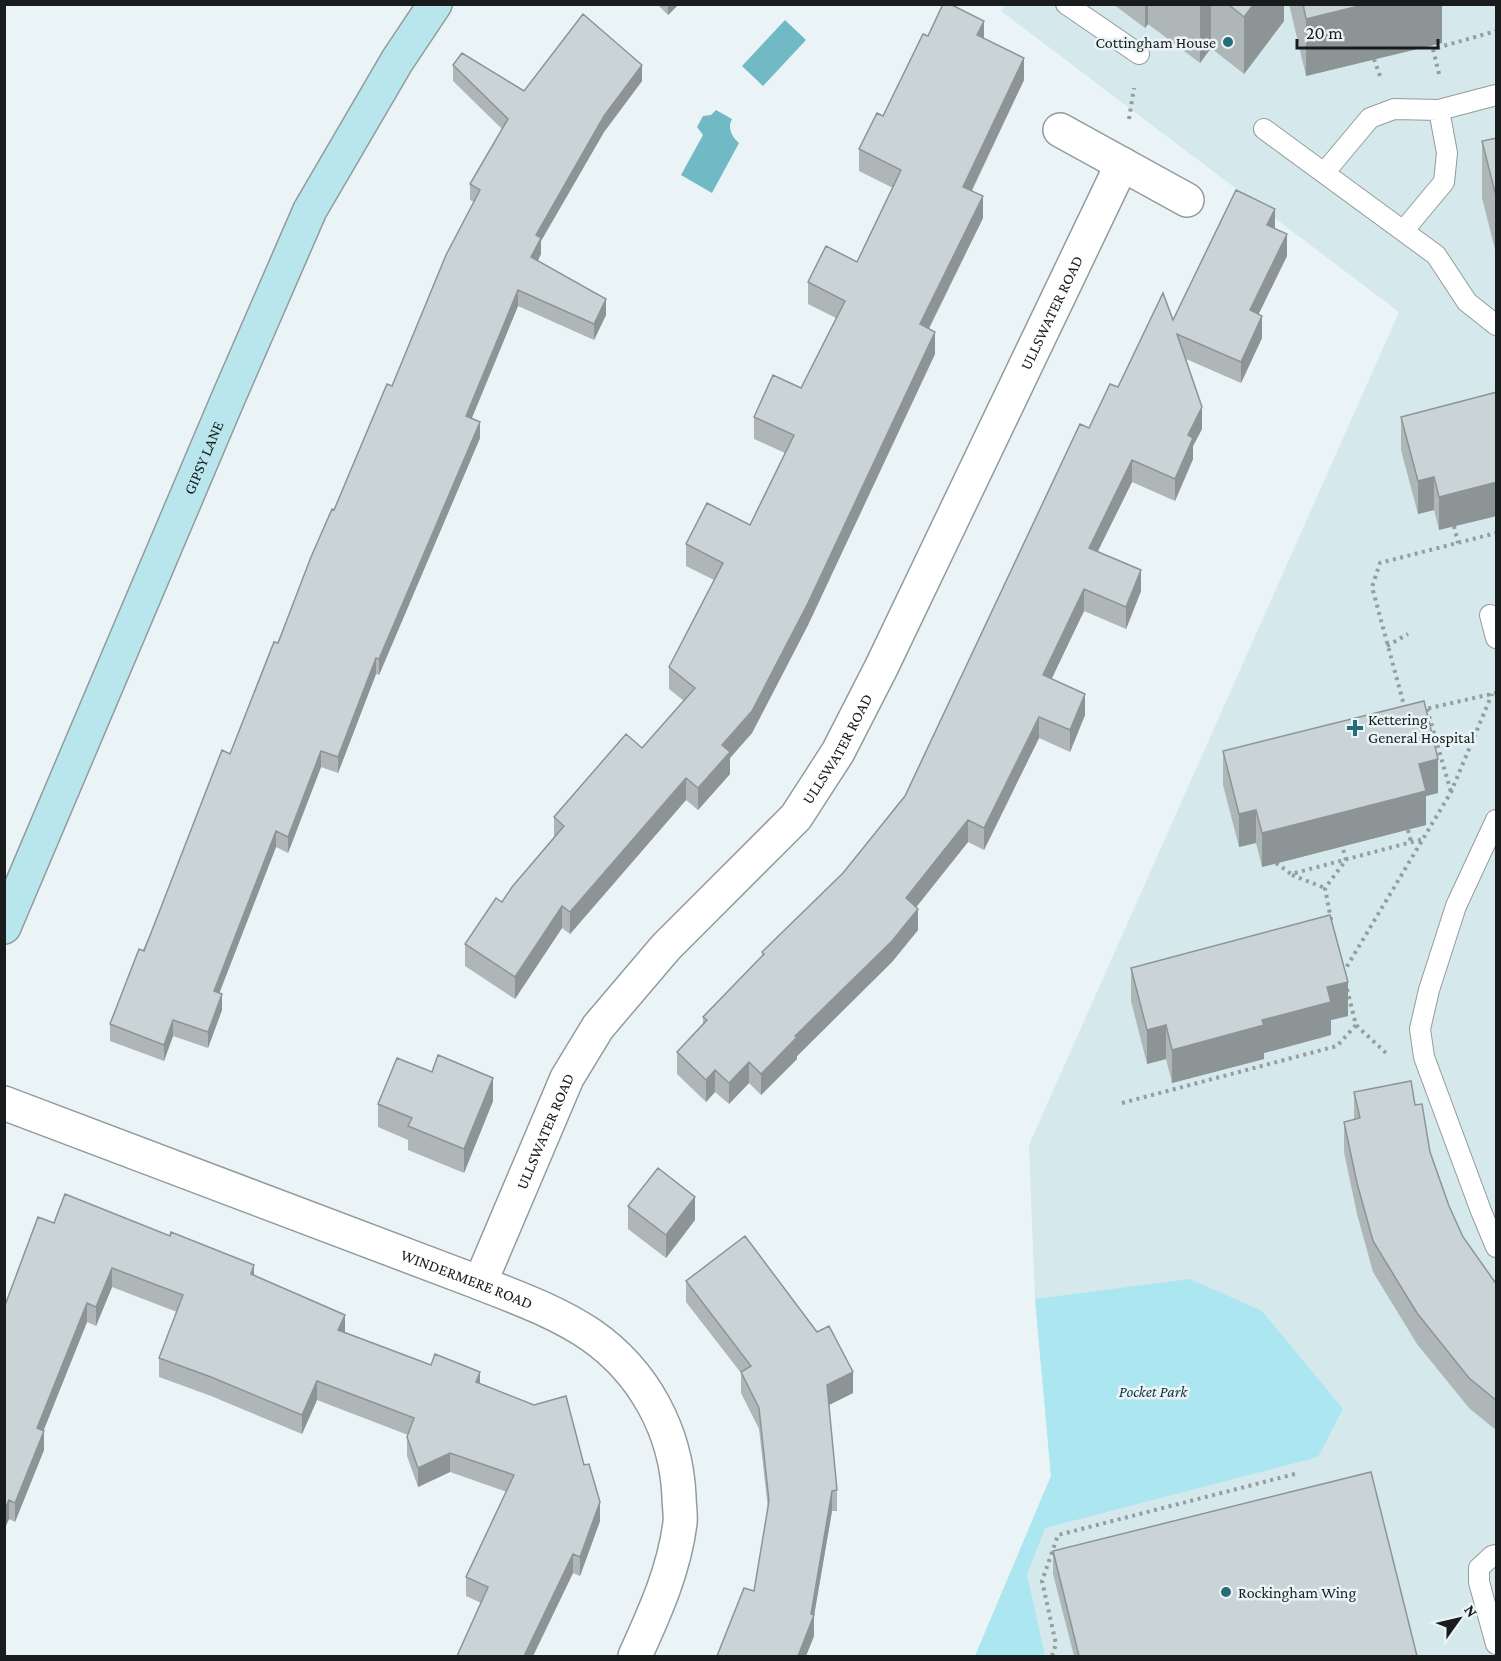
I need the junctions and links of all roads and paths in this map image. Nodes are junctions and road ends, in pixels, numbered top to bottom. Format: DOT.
graph roads {
  1 [pos="435,4"];
  2 [pos="1066,4"];
  3 [pos="1497,31"];
  4 [pos="1139,54"];
  5 [pos="1374,59"];
  6 [pos="1440,77"];
  7 [pos="1381,80"];
  8 [pos="1497,95"];
  9 [pos="1439,110"];
  10 [pos="1264,129"];
  11 [pos="1060,130"];
  12 [pos="1122,164"];
  13 [pos="1324,173"];
  14 [pos="1187,200"];
  15 [pos="1404,230"];
  16 [pos="1497,325"];
  17 [pos="1454,526"];
  18 [pos="1497,533"];
  19 [pos="1458,543"];
  20 [pos="1490,615"];
  21 [pos="1408,634"];
  22 [pos="1497,638"];
  23 [pos="1387,646"];
  24 [pos="1494,694"];
  25 [pos="1427,709"];
  26 [pos="1417,711"];
  27 [pos="1407,714"];
  28 [pos="1451,792"];
  29 [pos="1497,820"];
  30 [pos="1408,830"];
  31 [pos="1424,838"];
  32 [pos="1411,842"];
  33 [pos="1342,845"];
  34 [pos="1346,860"];
  35 [pos="1276,863"];
  36 [pos="1292,874"];
  37 [pos="1324,888"];
  38 [pos="4,927"];
  39 [pos="1334,930"];
  40 [pos="1340,962"];
  41 [pos="1342,972"];
  42 [pos="1356,1025"];
  43 [pos="1386,1053"];
  44 [pos="1122,1102"];
  45 [pos="4,1103"];
  46 [pos="1497,1247"];
  47 [pos="480,1283"];
  48 [pos="1295,1474"];
  49 [pos="1497,1555"];
  50 [pos="1497,1644"];
  51 [pos="635,1656"];
  52 [pos="1052,1656"];
  1 -- 38 [label="main road, GIPSY LANE"];
  2 -- 4 [label="lane"];
  3 -- 6 [label="path"];
  4 -- 12 [label="path"];
  5 -- 7 [label="path"];
  8 -- 9 [label="lane"];
  9 -- 13 [label="lane"];
  9 -- 15 [label="lane"];
  10 -- 13 [label="lane"];
  11 -- 12 [label="street"];
  12 -- 14 [label="street"];
  12 -- 47 [label="street, ULLSWATER ROAD"];
  13 -- 15 [label="lane"];
  15 -- 16 [label="lane"];
  17 -- 19 [label="path"];
  18 -- 19 [label="path"];
  19 -- 23 [label="path"];
  20 -- 22 [label="lane"];
  21 -- 23 [label="path"];
  23 -- 27 [label="path"];
  24 -- 25 [label="path"];
  24 -- 28 [label="path"];
  25 -- 26 [label="path"];
  25 -- 28 [label="path"];
  28 -- 31 [label="path"];
  29 -- 46 [label="lane"];
  30 -- 32 [label="path"];
  31 -- 32 [label="path"];
  31 -- 41 [label="path"];
  32 -- 34 [label="path"];
  33 -- 34 [label="path"];
  34 -- 36 [label="path"];
  34 -- 37 [label="path"];
  35 -- 36 [label="path"];
  36 -- 37 [label="path"];
  37 -- 39 [label="path"];
  40 -- 41 [label="path"];
  41 -- 42 [label="path"];
  42 -- 43 [label="path"];
  42 -- 44 [label="path"];
  45 -- 47 [label="street, WINDERMERE ROAD"];
  47 -- 51 [label="street, WINDERMERE ROAD"];
  48 -- 52 [label="path"];
  49 -- 50 [label="lane"];
}
